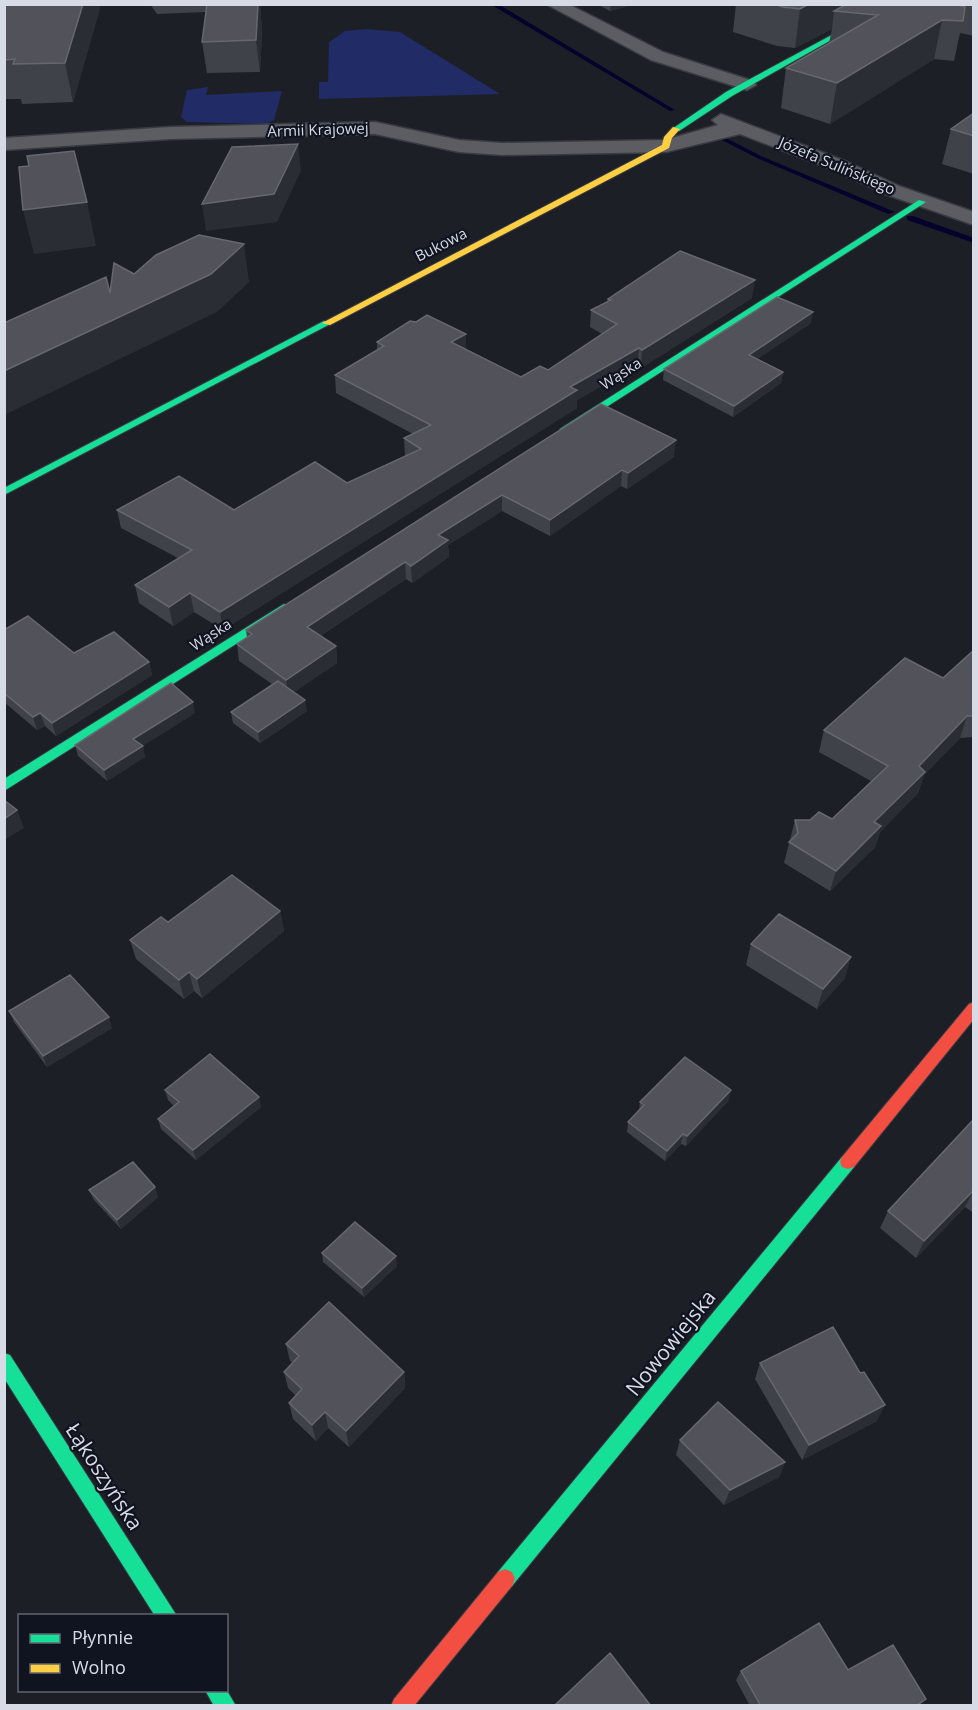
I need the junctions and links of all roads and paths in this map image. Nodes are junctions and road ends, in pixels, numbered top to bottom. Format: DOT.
graph roads {
  1 [pos="554,4"];
  2 [pos="856,4"];
  3 [pos="879,12"];
  4 [pos="747,85"];
  5 [pos="702,111"];
  6 [pos="741,128"];
  7 [pos="4,144"];
  8 [pos="666,146"];
  9 [pos="922,202"];
  10 [pos="974,219"];
  11 [pos="549,439"];
  12 [pos="4,492"];
  13 [pos="297,600"];
  14 [pos="4,786"];
  15 [pos="974,1008"];
  16 [pos="4,1361"];
  17 [pos="166,1614"];
  18 [pos="217,1692"];
  19 [pos="226,1706"];
  20 [pos="401,1706"];
  1 -- 4 [label="street"];
  2 -- 3 [label="street"];
  3 -- 4 [label="street, Bukowa"];
  4 -- 5 [label="street, Bukowa"];
  5 -- 6 [label="street, Józefa Sulińskiego"];
  5 -- 8 [label="street, Bukowa"];
  6 -- 8 [label="street, Armii Krajowej"];
  6 -- 9 [label="street, Józefa Sulińskiego"];
  7 -- 8 [label="street, Armii Krajowej"];
  8 -- 12 [label="street, Bukowa"];
  9 -- 10 [label="street, Józefa Sulińskiego"];
  9 -- 11 [label="street, Wąska"];
  13 -- 14 [label="street, Wąska"];
  15 -- 20 [label="street, Nowowiejska"];
  16 -- 17 [label="street, Łąkoszyńska"];
  18 -- 19 [label="street"];
}
